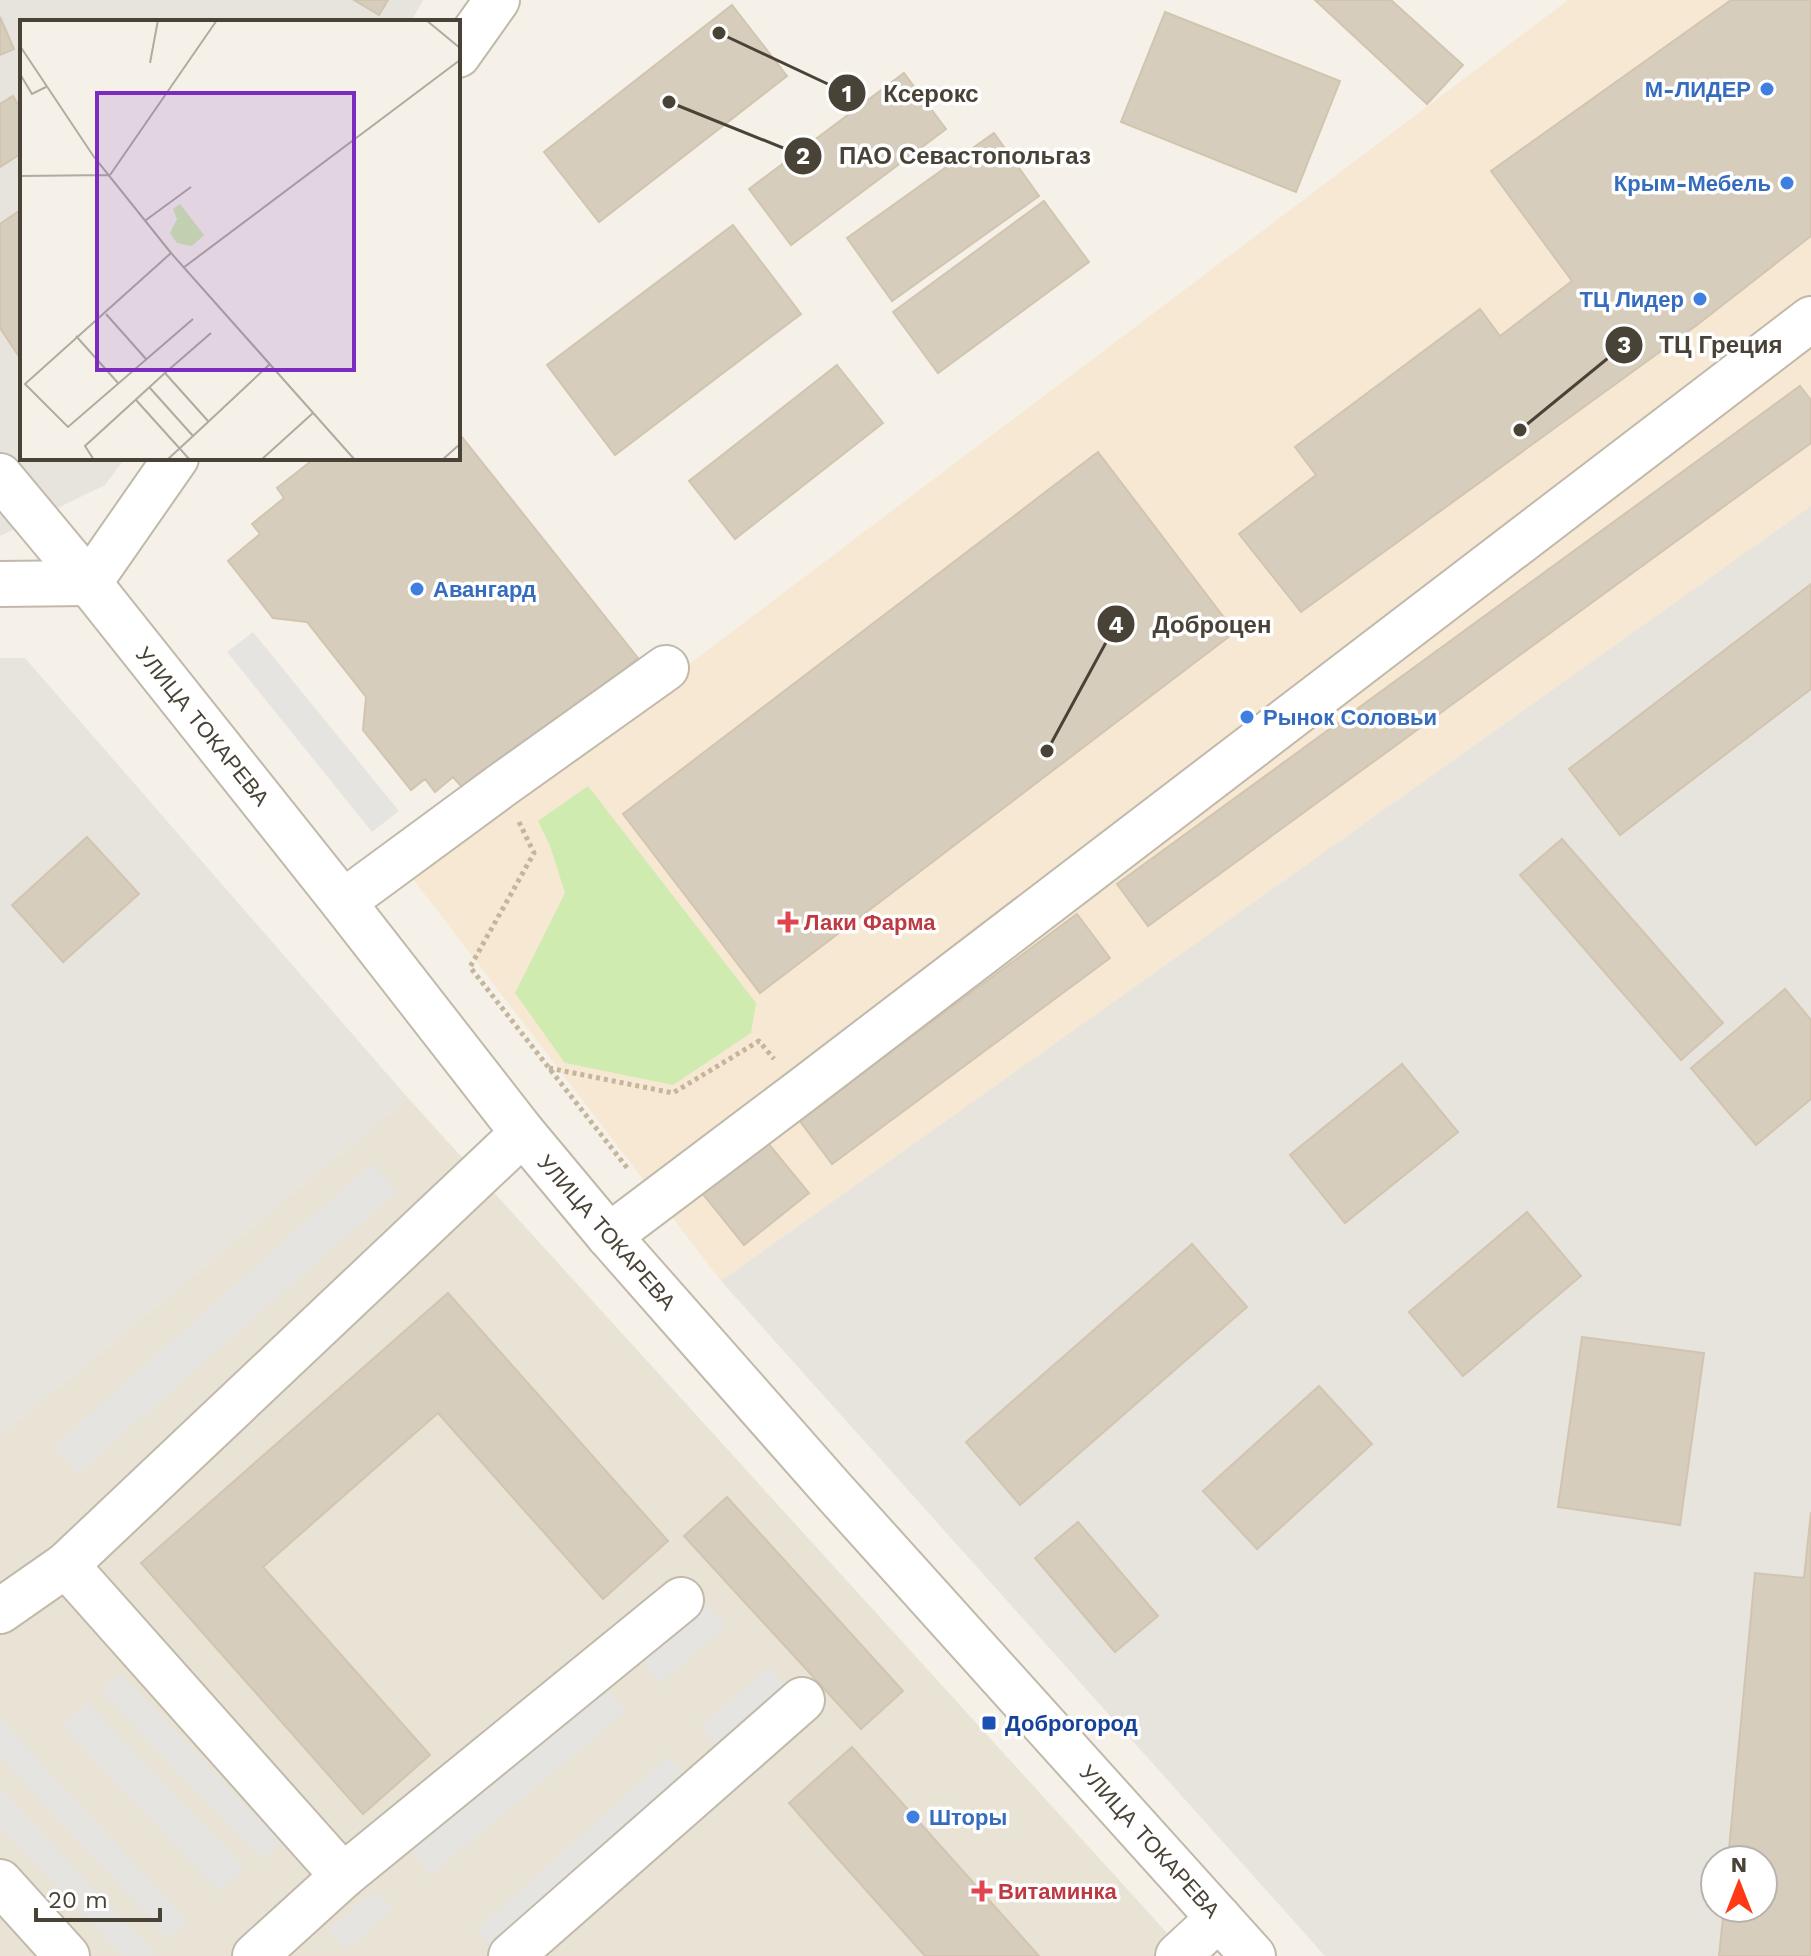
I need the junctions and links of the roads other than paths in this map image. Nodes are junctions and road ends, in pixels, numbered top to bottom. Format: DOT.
graph roads {
  1 [pos="497,0"];
  2 [pos="460,52"];
  3 [pos="1811,319"];
  4 [pos="175,460"];
  5 [pos="0,476"];
  6 [pos="89,583"];
  7 [pos="0,584"];
  8 [pos="666,668"];
  9 [pos="343,902"];
  10 [pos="523,1133"];
  11 [pos="609,1236"];
  12 [pos="66,1565"];
  13 [pos="681,1600"];
  14 [pos="0,1611"];
  15 [pos="802,1700"];
  16 [pos="343,1876"];
  17 [pos="0,1882"];
  18 [pos="1219,1918"];
  19 [pos="67,1956"];
  20 [pos="255,1956"];
  21 [pos="511,1956"];
  22 [pos="1178,1956"];
  23 [pos="1253,1956"];
  1 -- 2 [label="street"];
  3 -- 11 [label="street"];
  4 -- 6 [label="street"];
  5 -- 6 [label="street, УЛИЦА ТОКАРЕВА"];
  6 -- 7 [label="street"];
  6 -- 9 [label="street, УЛИЦА ТОКАРЕВА"];
  8 -- 9 [label="street"];
  9 -- 10 [label="street, УЛИЦА ТОКАРЕВА"];
  10 -- 11 [label="street, УЛИЦА ТОКАРЕВА"];
  10 -- 12 [label="street"];
  11 -- 18 [label="street, УЛИЦА ТОКАРЕВА"];
  12 -- 14 [label="street"];
  12 -- 16 [label="street"];
  13 -- 16 [label="street"];
  15 -- 21 [label="street"];
  16 -- 20 [label="street"];
  17 -- 19 [label="street"];
  18 -- 22 [label="street"];
  18 -- 23 [label="street, УЛИЦА ТОКАРЕВА"];
}
